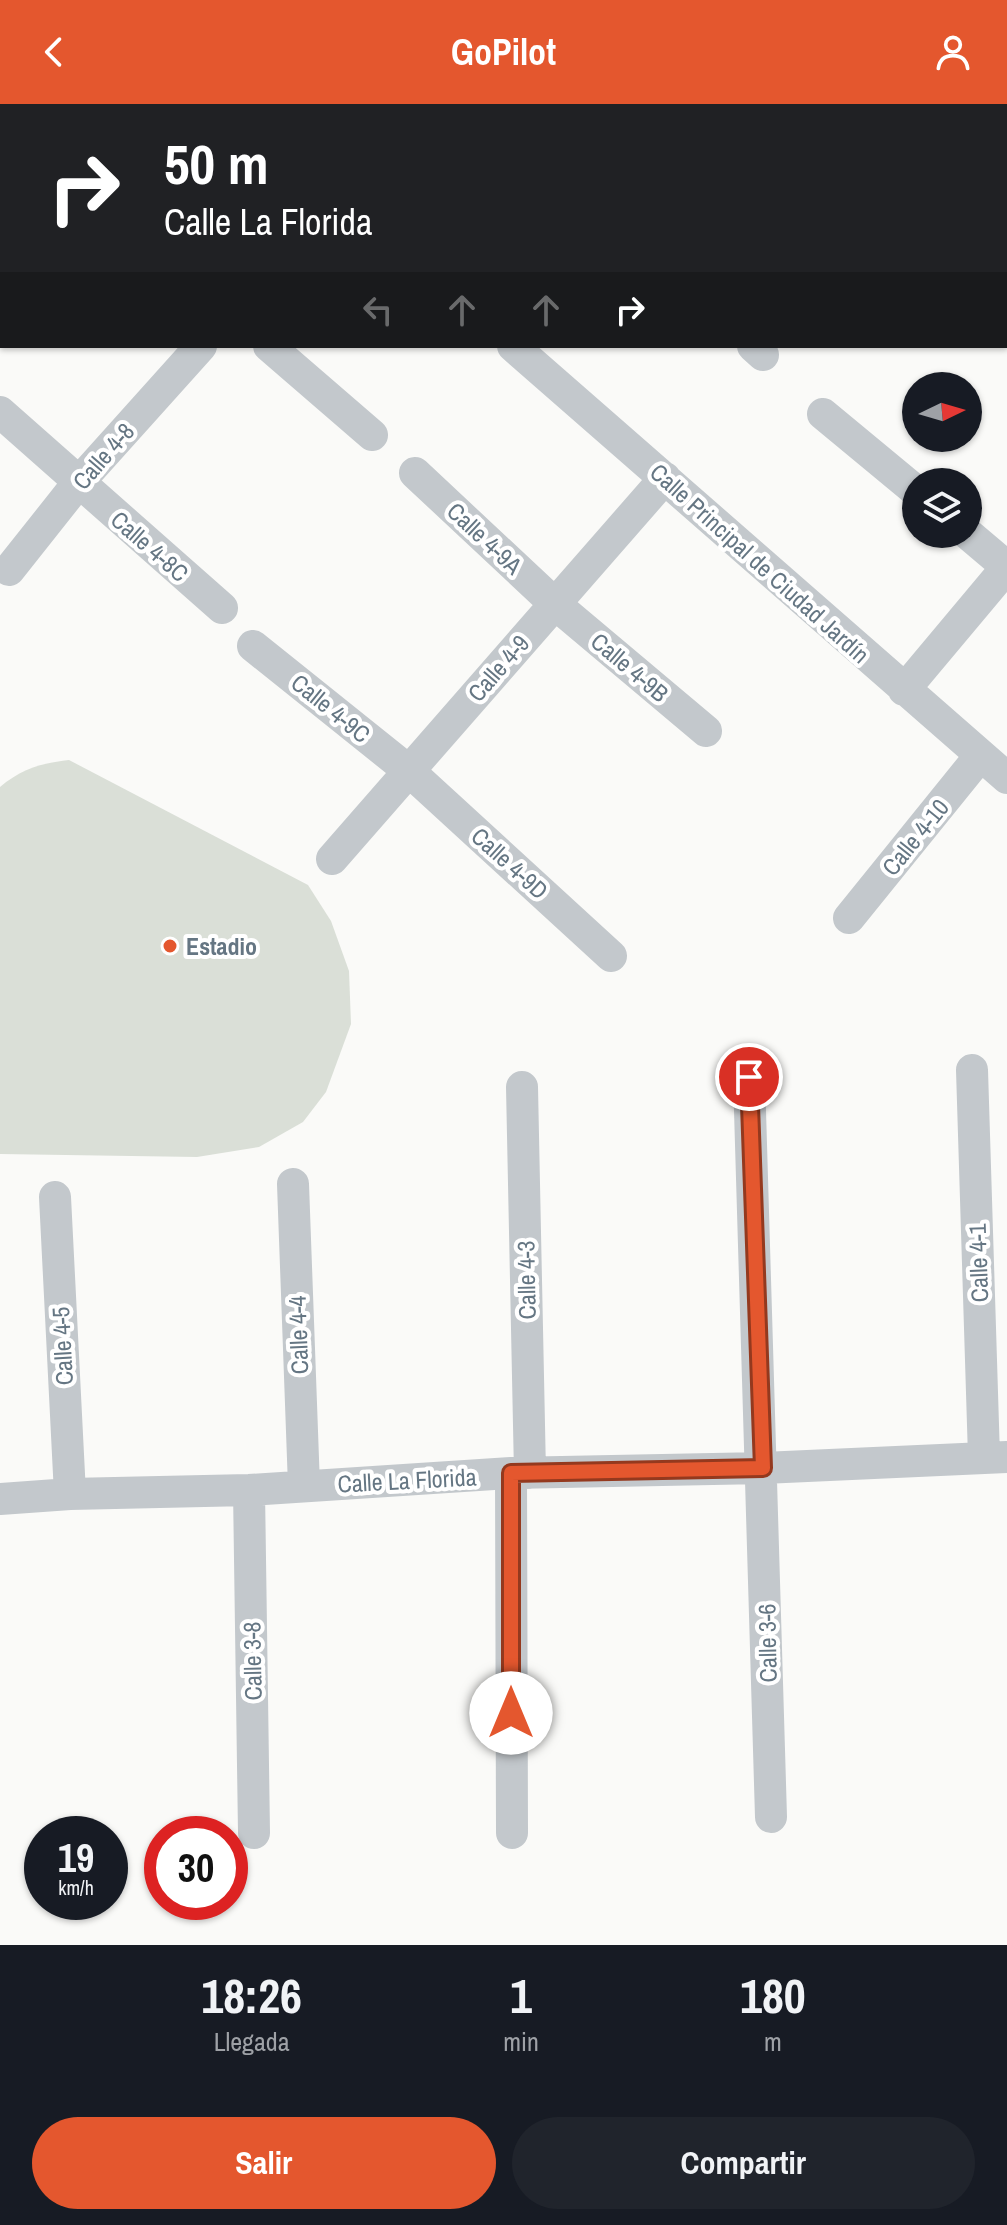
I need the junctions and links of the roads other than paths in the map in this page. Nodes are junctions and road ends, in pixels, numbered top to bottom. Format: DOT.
graph roads {
  1 [pos="199,348"];
  2 [pos="271,348"];
  3 [pos="515,348"];
  4 [pos="0,412"];
  5 [pos="823,414"];
  6 [pos="372,435"];
  7 [pos="415,473"];
  8 [pos="665,478"];
  9 [pos="902,479"];
  10 [pos="78,483"];
  11 [pos="982,546"];
  12 [pos="1007,567"];
  13 [pos="9,570"];
  14 [pos="555,604"];
  15 [pos="222,608"];
  16 [pos="253,646"];
  17 [pos="904,690"];
  18 [pos="706,731"];
  19 [pos="980,756"];
  20 [pos="409,771"];
  21 [pos="1007,778"];
  22 [pos="332,859"];
  23 [pos="849,918"];
  24 [pos="611,956"];
  25 [pos="972,1070"];
  26 [pos="749,1077"];
  27 [pos="522,1087"];
  28 [pos="293,1184"];
  29 [pos="55,1197"];
  30 [pos="996,1457"];
  31 [pos="763,1468"];
  32 [pos="520,1473"];
  33 [pos="304,1486"];
  34 [pos="249,1490"];
  35 [pos="70,1494"];
  36 [pos="0,1499"];
  37 [pos="771,1817"];
  38 [pos="254,1833"];
  39 [pos="512,1833"];
  1 -- 10 [label="street, Calle 4-8"];
  2 -- 6 [label="street"];
  3 -- 8 [label="street, Calle Principal de Ciudad Jardín"];
  4 -- 10 [label="street, Calle 4-8C"];
  5 -- 9 [label="street"];
  7 -- 14 [label="street, Calle 4-9A"];
  8 -- 14 [label="street, Calle 4-9"];
  8 -- 17 [label="street, Calle Principal de Ciudad Jardín"];
  10 -- 13 [label="street, Calle 4-8"];
  10 -- 15 [label="street, Calle 4-8C"];
  11 -- 12 [label="street"];
  12 -- 17 [label="street"];
  14 -- 18 [label="street, Calle 4-9B"];
  14 -- 20 [label="street, Calle 4-9"];
  16 -- 20 [label="street, Calle 4-9C"];
  17 -- 19 [label="street, Calle Principal de Ciudad Jardín"];
  19 -- 21 [label="street, Calle Principal de Ciudad Jardín"];
  19 -- 23 [label="street, Calle 4-10"];
  20 -- 22 [label="street, Calle 4-9"];
  20 -- 24 [label="street, Calle 4-9D"];
  25 -- 30 [label="street, Calle 4-1"];
  26 -- 31 [label="street, Calle 3-6"];
  27 -- 32 [label="street, Calle 4-3"];
  28 -- 33 [label="street, Calle 4-4"];
  29 -- 35 [label="street, Calle 4-5"];
  30 -- 31 [label="street, Calle La Florida"];
  31 -- 32 [label="street, Calle La Florida"];
  31 -- 37 [label="street, Calle 3-6"];
  32 -- 33 [label="street, Calle La Florida"];
  32 -- 39 [label="street, Calle 4-3"];
  33 -- 34 [label="street, Calle La Florida"];
  34 -- 35 [label="street, Calle La Florida"];
  34 -- 38 [label="street, Calle 3-8"];
  35 -- 36 [label="street, Calle La Florida"];
}
